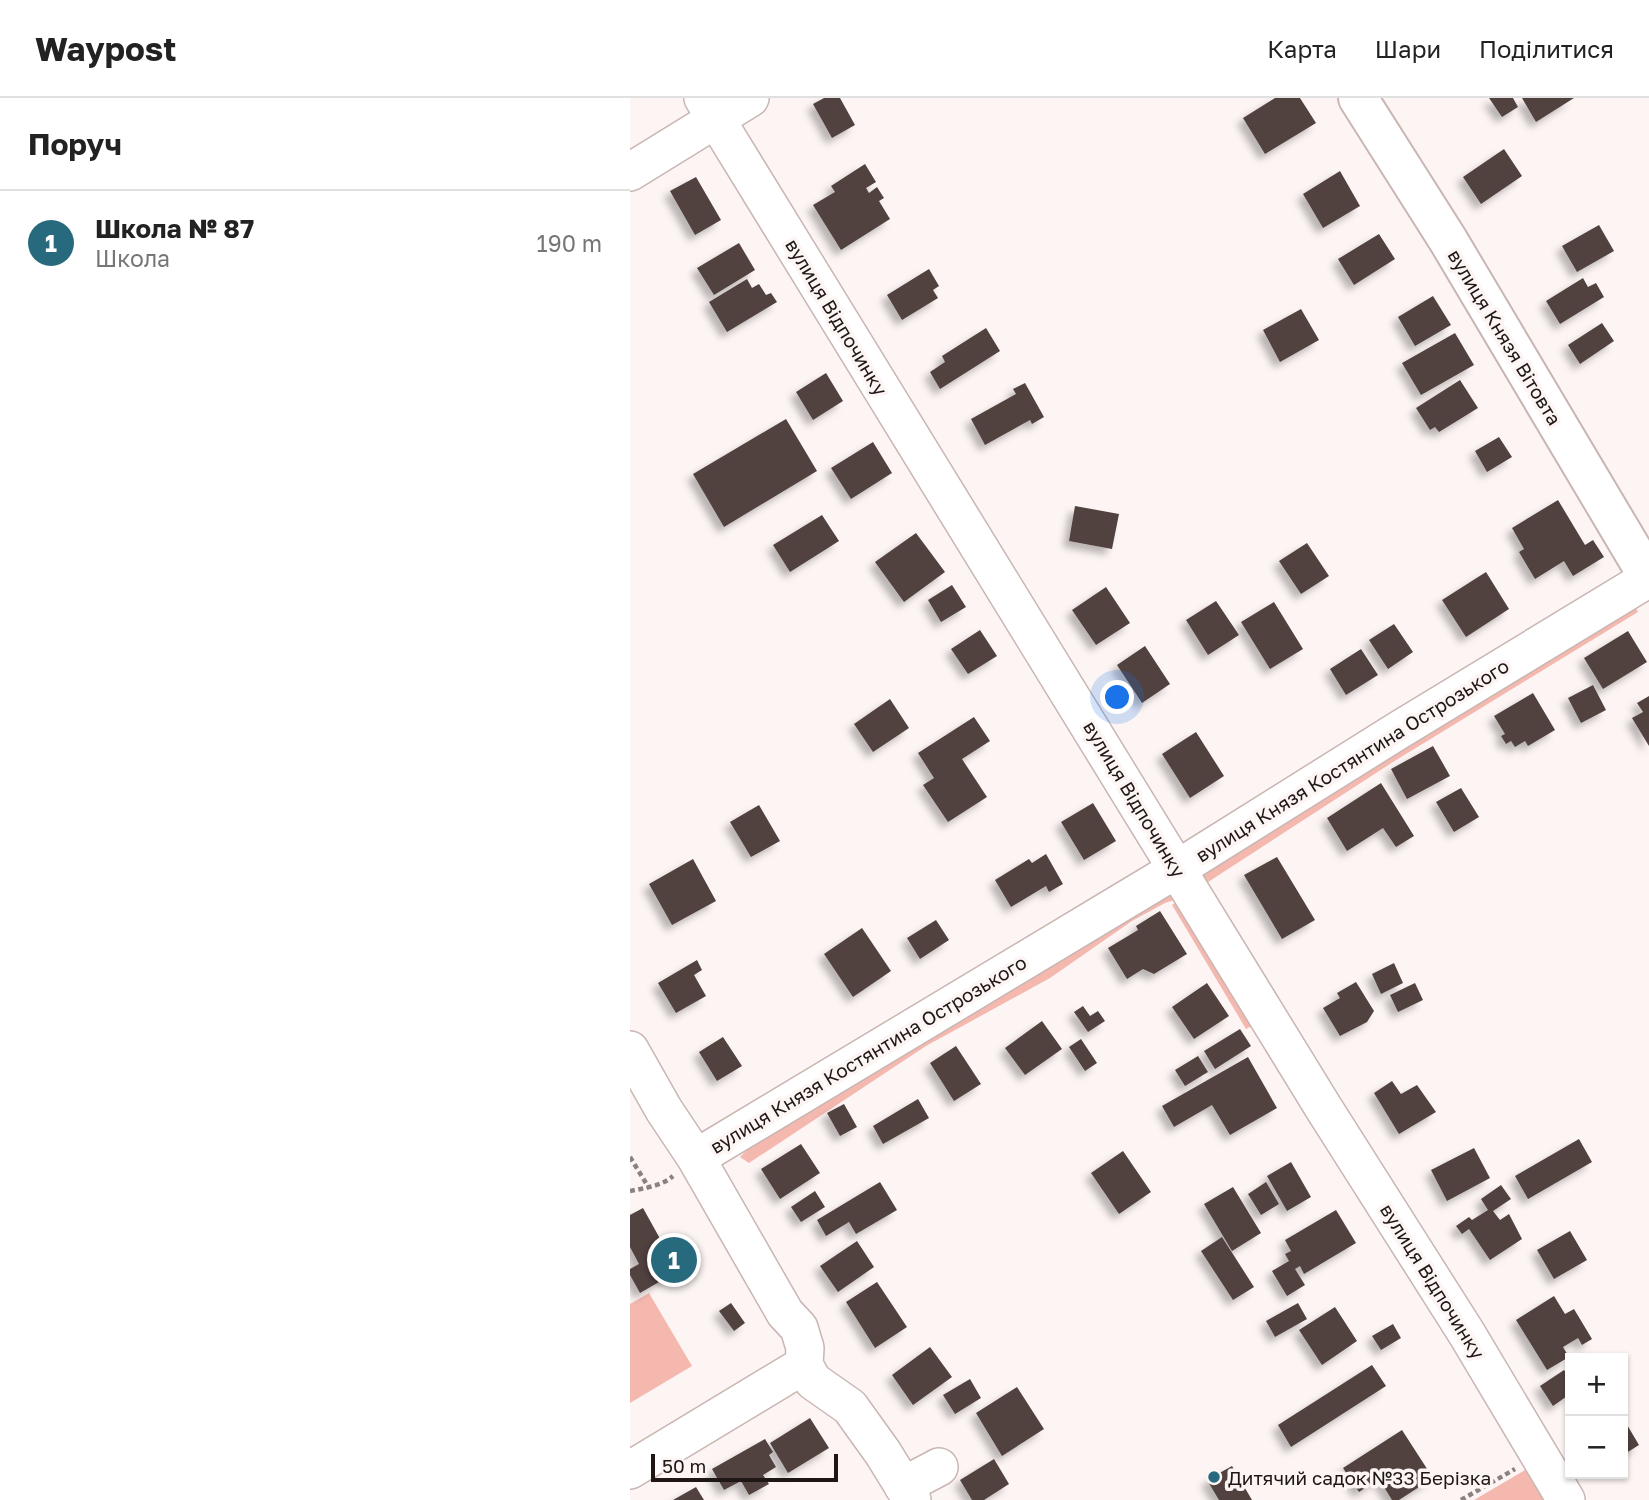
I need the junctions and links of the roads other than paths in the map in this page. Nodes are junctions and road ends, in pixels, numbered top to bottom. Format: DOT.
graph roads {
  1 [pos="750,98"];
  2 [pos="1359,98"];
  3 [pos="710,108"];
  4 [pos="630,172"];
  5 [pos="1649,578"];
  6 [pos="1177,869"];
  7 [pos="630,1050"];
  8 [pos="696,1158"];
  9 [pos="804,1365"];
  10 [pos="939,1467"];
  11 [pos="630,1470"];
  12 [pos="908,1493"];
  13 [pos="1566,1500"];
  1 -- 3 [label="street"];
  2 -- 5 [label="main road, вулиця Князя Вітовта"];
  3 -- 4 [label="street"];
  3 -- 6 [label="street, вулиця Відпочинку"];
  5 -- 6 [label="street, вулиця Князя Костянтина Острозького"];
  6 -- 8 [label="street, вулиця Князя Костянтина Острозького"];
  6 -- 13 [label="street, вулиця Відпочинку"];
  7 -- 8 [label="street"];
  8 -- 9 [label="street"];
  9 -- 11 [label="street"];
  9 -- 12 [label="street"];
  10 -- 12 [label="street"];
}
